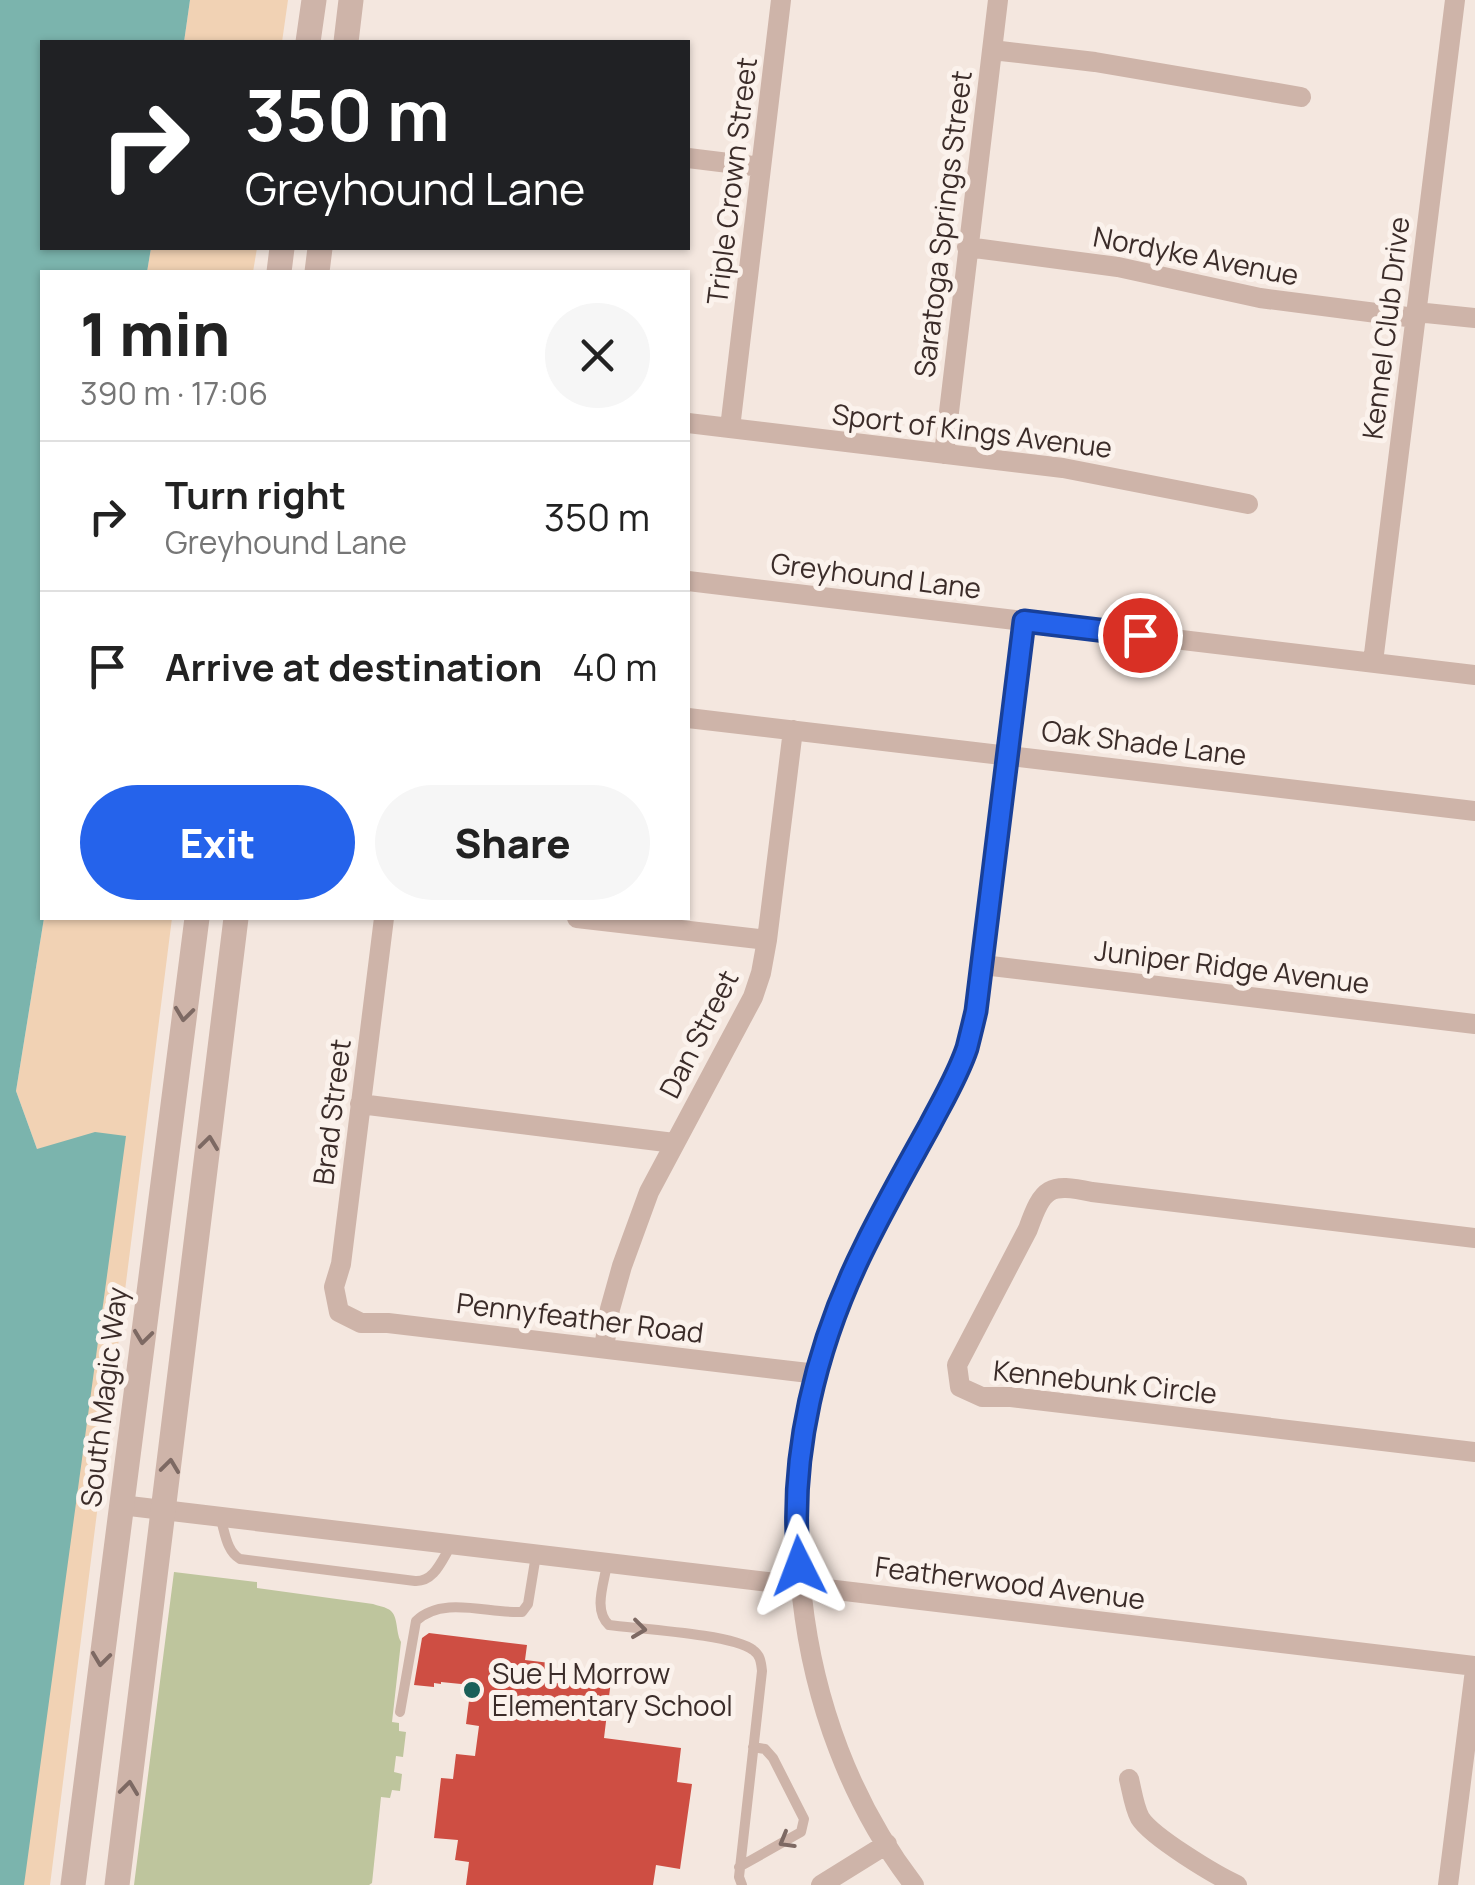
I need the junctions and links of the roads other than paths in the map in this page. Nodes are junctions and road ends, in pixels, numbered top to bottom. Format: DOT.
graph roads {
  1 [pos="314,0"];
  2 [pos="351,0"];
  3 [pos="781,0"];
  4 [pos="998,0"];
  5 [pos="1455,0"];
  6 [pos="308,40"];
  7 [pos="346,40"];
  8 [pos="992,50"];
  9 [pos="1301,97"];
  10 [pos="690,158"];
  11 [pos="761,167"];
  12 [pos="968,247"];
  13 [pos="1416,315"];
  14 [pos="1475,318"];
  15 [pos="690,423"];
  16 [pos="730,428"];
  17 [pos="944,454"];
  18 [pos="1248,504"];
  19 [pos="690,581"];
  20 [pos="1024,621"];
  21 [pos="1373,662"];
  22 [pos="1475,675"];
  23 [pos="690,718"];
  24 [pos="792,730"];
  25 [pos="1008,755"];
  26 [pos="1475,811"];
  27 [pos="197,920"];
  28 [pos="236,920"];
  29 [pos="384,920"];
  30 [pos="594,920"];
  31 [pos="767,940"];
  32 [pos="982,966"];
  33 [pos="1475,1024"];
  34 [pos="360,1104"];
  35 [pos="674,1143"];
  36 [pos="1475,1238"];
  37 [pos="339,1312"];
  38 [pos="604,1348"];
  39 [pos="817,1374"];
  40 [pos="1475,1452"];
  41 [pos="121,1505"];
  42 [pos="164,1511"];
  43 [pos="220,1516"];
  44 [pos="452,1544"];
  45 [pos="536,1554"];
  46 [pos="608,1563"];
  47 [pos="801,1586"];
  48 [pos="1475,1668"];
  49 [pos="400,1712"];
  50 [pos="753,1746"];
  51 [pos="1129,1779"];
  52 [pos="888,1844"];
  53 [pos="740,1868"];
  54 [pos="73,1885"];
  55 [pos="117,1885"];
  56 [pos="742,1885"];
  57 [pos="821,1885"];
  58 [pos="914,1885"];
  59 [pos="1238,1885"];
  60 [pos="1448,1885"];
  1 -- 6 [label="street"];
  2 -- 7 [label="street"];
  3 -- 11 [label="street, Triple Crown Street"];
  4 -- 8 [label="street, Saratoga Springs Street"];
  5 -- 13 [label="street, Kennel Club Drive"];
  8 -- 9 [label="street"];
  8 -- 12 [label="street, Saratoga Springs Street"];
  10 -- 11 [label="street"];
  11 -- 16 [label="street, Triple Crown Street"];
  12 -- 13 [label="street, Nordyke Avenue"];
  12 -- 17 [label="street, Saratoga Springs Street"];
  13 -- 14 [label="street, Nordyke Avenue"];
  13 -- 21 [label="street, Kennel Club Drive"];
  15 -- 16 [label="street, Sport of Kings Avenue"];
  16 -- 17 [label="street, Sport of Kings Avenue"];
  17 -- 18 [label="street, Sport of Kings Avenue"];
  19 -- 20 [label="street, Greyhound Lane"];
  20 -- 21 [label="street, Greyhound Lane"];
  20 -- 25 [label="street"];
  21 -- 22 [label="street, Greyhound Lane"];
  23 -- 24 [label="street, Oak Shade Lane"];
  24 -- 25 [label="street, Oak Shade Lane"];
  24 -- 31 [label="street, Dan Street"];
  25 -- 26 [label="street, Oak Shade Lane"];
  25 -- 32 [label="street"];
  27 -- 41 [label="street, South Magic Way, one-way"];
  42 -- 28 [label="street, one-way"];
  29 -- 34 [label="street, Brad Street"];
  30 -- 31 [label="street"];
  31 -- 35 [label="street, Dan Street"];
  32 -- 33 [label="street, Juniper Ridge Avenue"];
  32 -- 39 [label="street"];
  34 -- 35 [label="street"];
  34 -- 37 [label="street, Brad Street"];
  35 -- 38 [label="street, Dan Street"];
  36 -- 40 [label="street, Kennebunk Circle"];
  37 -- 38 [label="street, Pennyfeather Road"];
  38 -- 39 [label="street, Pennyfeather Road"];
  39 -- 47 [label="street"];
  41 -- 42 [label="street, Featherwood Avenue"];
  41 -- 54 [label="street, South Magic Way, one-way"];
  42 -- 43 [label="street, Featherwood Avenue"];
  55 -- 42 [label="street, one-way"];
  43 -- 44 [label="street, Featherwood Avenue"];
  43 -- 44 [label="lane"];
  44 -- 45 [label="street, Featherwood Avenue"];
  45 -- 46 [label="street, Featherwood Avenue"];
  45 -- 49 [label="lane"];
  46 -- 47 [label="street, Featherwood Avenue"];
  46 -- 50 [label="lane, one-way"];
  47 -- 48 [label="street, Featherwood Avenue"];
  47 -- 52 [label="street"];
  48 -- 60 [label="street"];
  50 -- 53 [label="lane"];
  50 -- 53 [label="lane, one-way"];
  51 -- 59 [label="street"];
  52 -- 57 [label="street"];
  52 -- 58 [label="street"];
  53 -- 56 [label="lane"];
}
